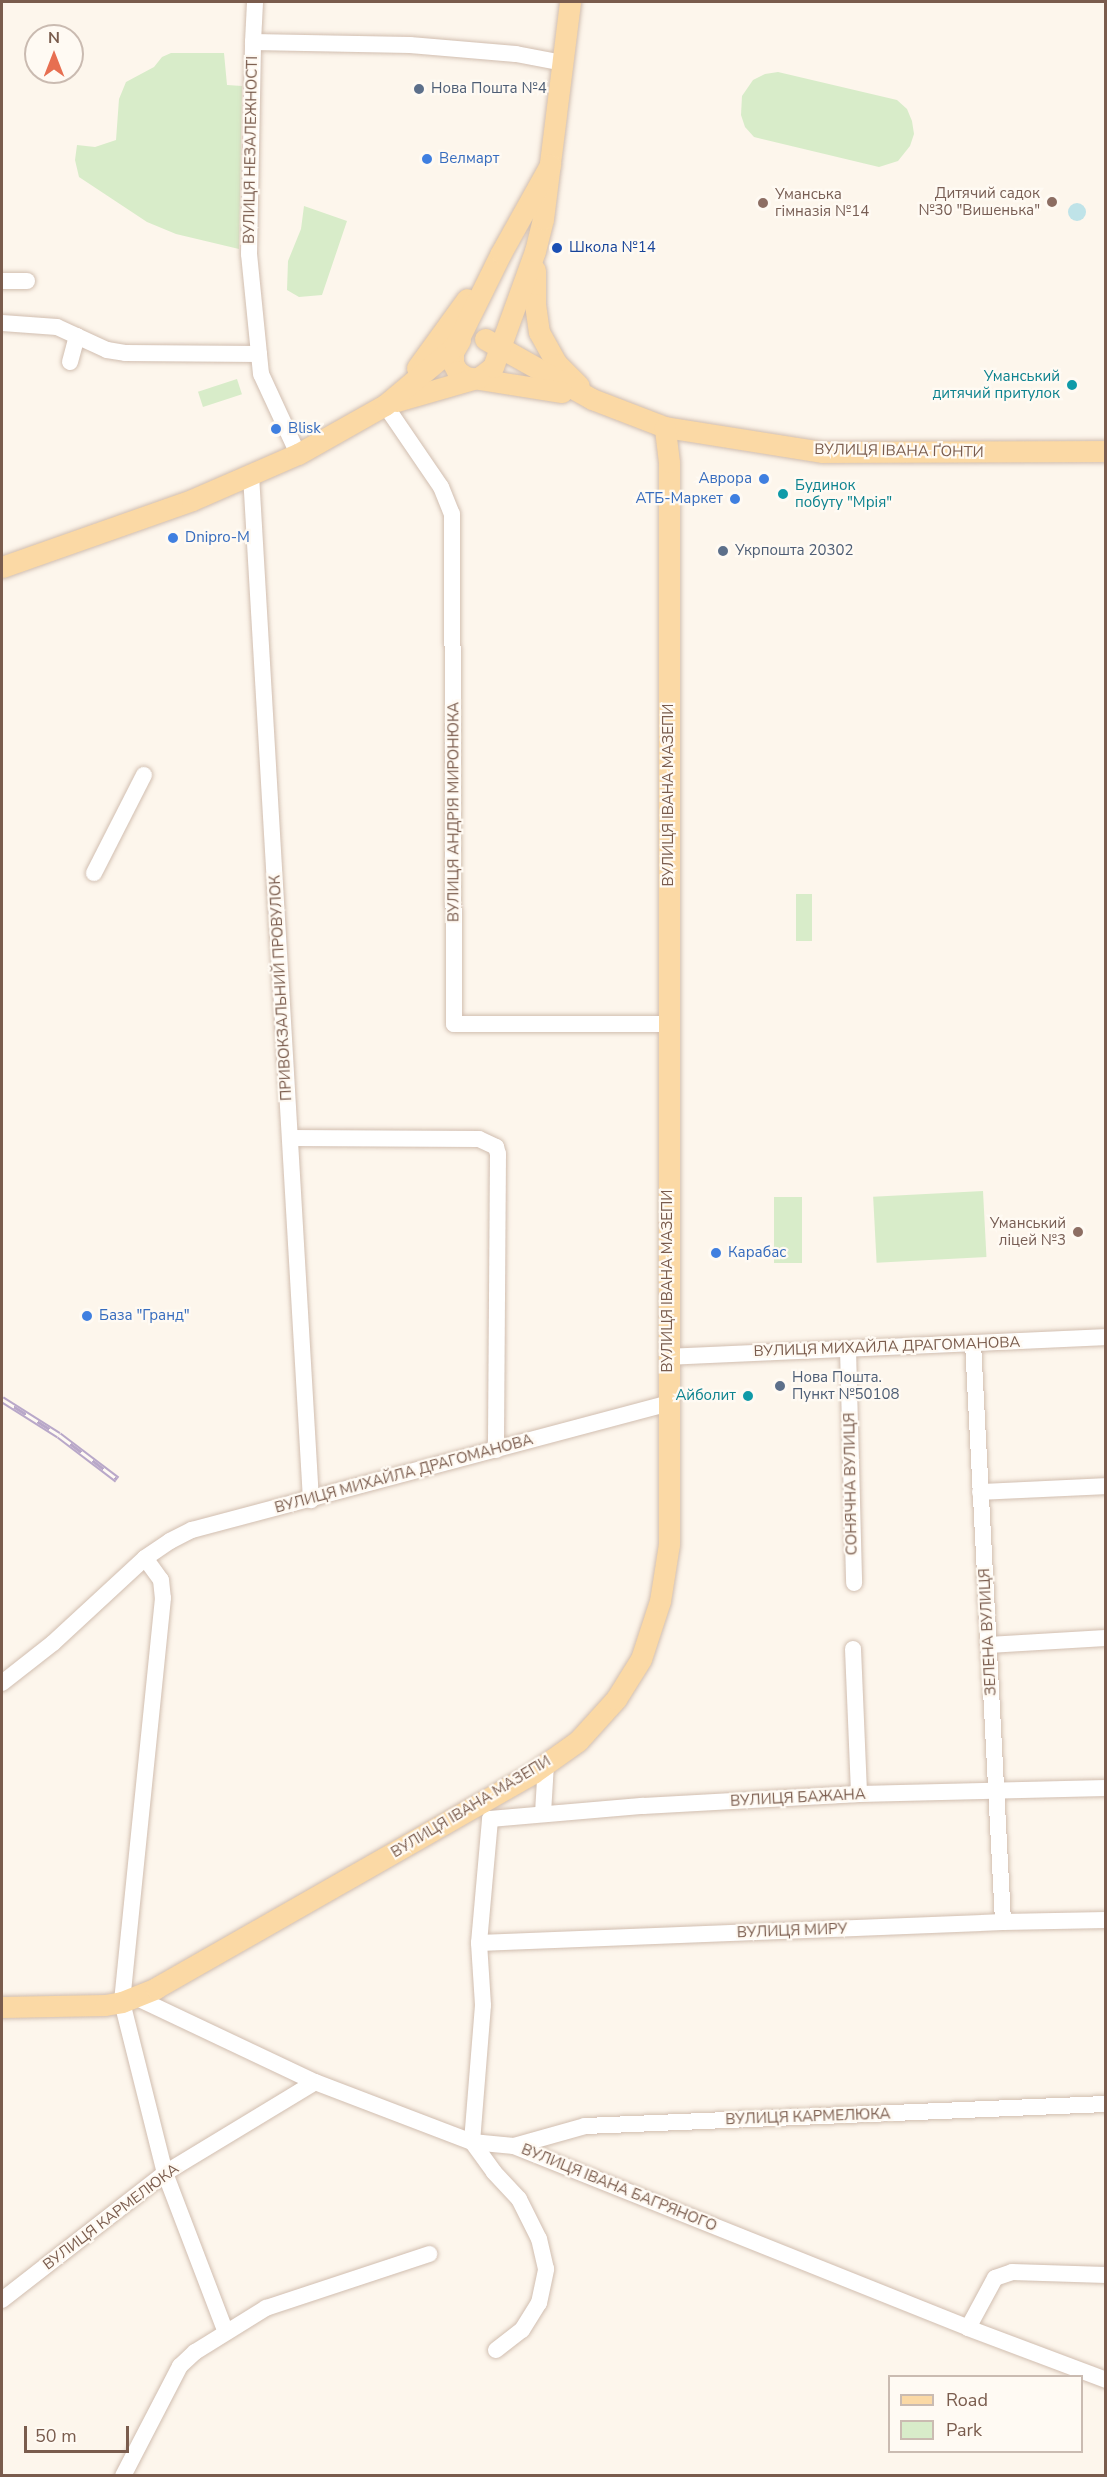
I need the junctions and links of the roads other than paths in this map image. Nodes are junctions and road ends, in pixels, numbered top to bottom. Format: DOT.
graph roads {
  1 [pos="255,2"];
  2 [pos="570,2"];
  3 [pos="253,42"];
  4 [pos="563,63"];
  5 [pos="550,165"];
  6 [pos="535,251"];
  7 [pos="501,253"];
  8 [pos="2,281"];
  9 [pos="27,281"];
  10 [pos="2,323"];
  11 [pos="77,336"];
  12 [pos="455,346"];
  13 [pos="493,350"];
  14 [pos="259,354"];
  15 [pos="70,362"];
  16 [pos="473,379"];
  17 [pos="592,399"];
  18 [pos="385,405"];
  19 [pos="665,427"];
  20 [pos="1106,451"];
  21 [pos="298,454"];
  22 [pos="251,475"];
  23 [pos="2,567"];
  24 [pos="144,776"];
  25 [pos="94,873"];
  26 [pos="668,1024"];
  27 [pos="290,1138"];
  28 [pos="1106,1337"];
  29 [pos="972,1343"];
  30 [pos="848,1349"];
  31 [pos="668,1357"];
  32 [pos="668,1403"];
  33 [pos="496,1450"];
  34 [pos="1106,1486"];
  35 [pos="980,1491"];
  36 [pos="311,1500"];
  37 [pos="146,1558"];
  38 [pos="854,1584"];
  39 [pos="1106,1638"];
  40 [pos="988,1645"];
  41 [pos="853,1649"];
  42 [pos="2,1683"];
  43 [pos="546,1764"];
  44 [pos="1106,1788"];
  45 [pos="996,1790"];
  46 [pos="860,1794"];
  47 [pos="543,1814"];
  48 [pos="1106,1920"];
  49 [pos="1003,1922"];
  50 [pos="478,1944"];
  51 [pos="129,1999"];
  52 [pos="2,2007"];
  53 [pos="315,2082"];
  54 [pos="1106,2104"];
  55 [pos="472,2142"];
  56 [pos="514,2146"];
  57 [pos="165,2173"];
  58 [pos="429,2254"];
  59 [pos="1106,2275"];
  60 [pos="2,2300"];
  61 [pos="968,2328"];
  62 [pos="225,2330"];
  63 [pos="496,2350"];
  64 [pos="1106,2380"];
  65 [pos="123,2475"];
  1 -- 3 [label="street"];
  2 -- 4 [label="main road"];
  3 -- 4 [label="street, ВУЛИЦЯ НЕЗАЛЕЖНОСТІ"];
  3 -- 14 [label="street, ВУЛИЦЯ НЕЗАЛЕЖНОСТІ"];
  4 -- 5 [label="main road"];
  5 -- 6 [label="main road"];
  5 -- 7 [label="main road"];
  6 -- 13 [label="main road"];
  6 -- 17 [label="main road, ВУЛИЦЯ ІВАНА ҐОНТИ"];
  7 -- 12 [label="main road"];
  7 -- 18 [label="main road"];
  8 -- 9 [label="street"];
  10 -- 11 [label="street"];
  11 -- 14 [label="street"];
  11 -- 15 [label="street"];
  12 -- 13 [label="main road"];
  12 -- 16 [label="main road"];
  12 -- 18 [label="main road"];
  13 -- 16 [label="main road"];
  13 -- 17 [label="main road, ВУЛИЦЯ ІВАНА ҐОНТИ"];
  14 -- 21 [label="street, ВУЛИЦЯ НЕЗАЛЕЖНОСТІ"];
  16 -- 17 [label="main road, ВУЛИЦЯ ІВАНА ҐОНТИ"];
  16 -- 18 [label="main road"];
  17 -- 19 [label="main road, ВУЛИЦЯ ІВАНА ҐОНТИ"];
  18 -- 21 [label="main road"];
  18 -- 26 [label="street, ВУЛИЦЯ АНДРІЯ МИРОНЮКА"];
  19 -- 20 [label="main road, ВУЛИЦЯ ІВАНА ҐОНТИ"];
  19 -- 26 [label="main road, ВУЛИЦЯ ІВАНА МАЗЕПИ"];
  21 -- 22 [label="main road"];
  22 -- 23 [label="main road"];
  22 -- 27 [label="street, ПРИВОКЗАЛЬНИЙ ПРОВУЛОК"];
  24 -- 25 [label="street"];
  26 -- 31 [label="main road, ВУЛИЦЯ ІВАНА МАЗЕПИ"];
  27 -- 33 [label="street"];
  27 -- 36 [label="street, ПРИВОКЗАЛЬНИЙ ПРОВУЛОК"];
  28 -- 29 [label="street, ВУЛИЦЯ МИХАЙЛА ДРАГОМАНОВА"];
  29 -- 30 [label="street, ВУЛИЦЯ МИХАЙЛА ДРАГОМАНОВА"];
  29 -- 35 [label="street, ЗЕЛЕНА ВУЛИЦЯ"];
  30 -- 31 [label="street, ВУЛИЦЯ МИХАЙЛА ДРАГОМАНОВА"];
  30 -- 38 [label="street, СОНЯЧНА ВУЛИЦЯ"];
  31 -- 32 [label="main road, ВУЛИЦЯ ІВАНА МАЗЕПИ"];
  32 -- 33 [label="street, ВУЛИЦЯ МИХАЙЛА ДРАГОМАНОВА"];
  32 -- 43 [label="main road, ВУЛИЦЯ ІВАНА МАЗЕПИ"];
  33 -- 36 [label="street, ВУЛИЦЯ МИХАЙЛА ДРАГОМАНОВА"];
  34 -- 35 [label="street"];
  35 -- 40 [label="street, ЗЕЛЕНА ВУЛИЦЯ"];
  36 -- 37 [label="street, ВУЛИЦЯ МИХАЙЛА ДРАГОМАНОВА"];
  37 -- 42 [label="street, ВУЛИЦЯ МИХАЙЛА ДРАГОМАНОВА"];
  37 -- 51 [label="street"];
  39 -- 40 [label="street"];
  40 -- 45 [label="street, ЗЕЛЕНА ВУЛИЦЯ"];
  41 -- 46 [label="street"];
  43 -- 47 [label="street"];
  43 -- 51 [label="main road, ВУЛИЦЯ ІВАНА МАЗЕПИ"];
  44 -- 45 [label="street, ВУЛИЦЯ БАЖАНА"];
  45 -- 46 [label="street, ВУЛИЦЯ БАЖАНА"];
  45 -- 49 [label="street, ЗЕЛЕНА ВУЛИЦЯ"];
  46 -- 47 [label="street, ВУЛИЦЯ БАЖАНА"];
  47 -- 50 [label="street, ВУЛИЦЯ БАЖАНА"];
  48 -- 49 [label="street, ВУЛИЦЯ МИРУ"];
  49 -- 50 [label="street, ВУЛИЦЯ МИРУ"];
  50 -- 55 [label="street"];
  51 -- 52 [label="main road"];
  51 -- 53 [label="street, ВУЛИЦЯ ІВАНА БАГРЯНОГО"];
  51 -- 57 [label="street"];
  53 -- 55 [label="street, ВУЛИЦЯ ІВАНА БАГРЯНОГО"];
  53 -- 57 [label="street, ВУЛИЦЯ КАРМЕЛЮКА"];
  54 -- 56 [label="street, ВУЛИЦЯ КАРМЕЛЮКА"];
  55 -- 56 [label="street, ВУЛИЦЯ ІВАНА БАГРЯНОГО"];
  55 -- 63 [label="street"];
  56 -- 61 [label="street, ВУЛИЦЯ ІВАНА БАГРЯНОГО"];
  57 -- 60 [label="street, ВУЛИЦЯ КАРМЕЛЮКА"];
  57 -- 62 [label="street"];
  58 -- 62 [label="street"];
  59 -- 61 [label="street"];
  61 -- 64 [label="street, ВУЛИЦЯ ІВАНА БАГРЯНОГО"];
  62 -- 65 [label="street"];
}
